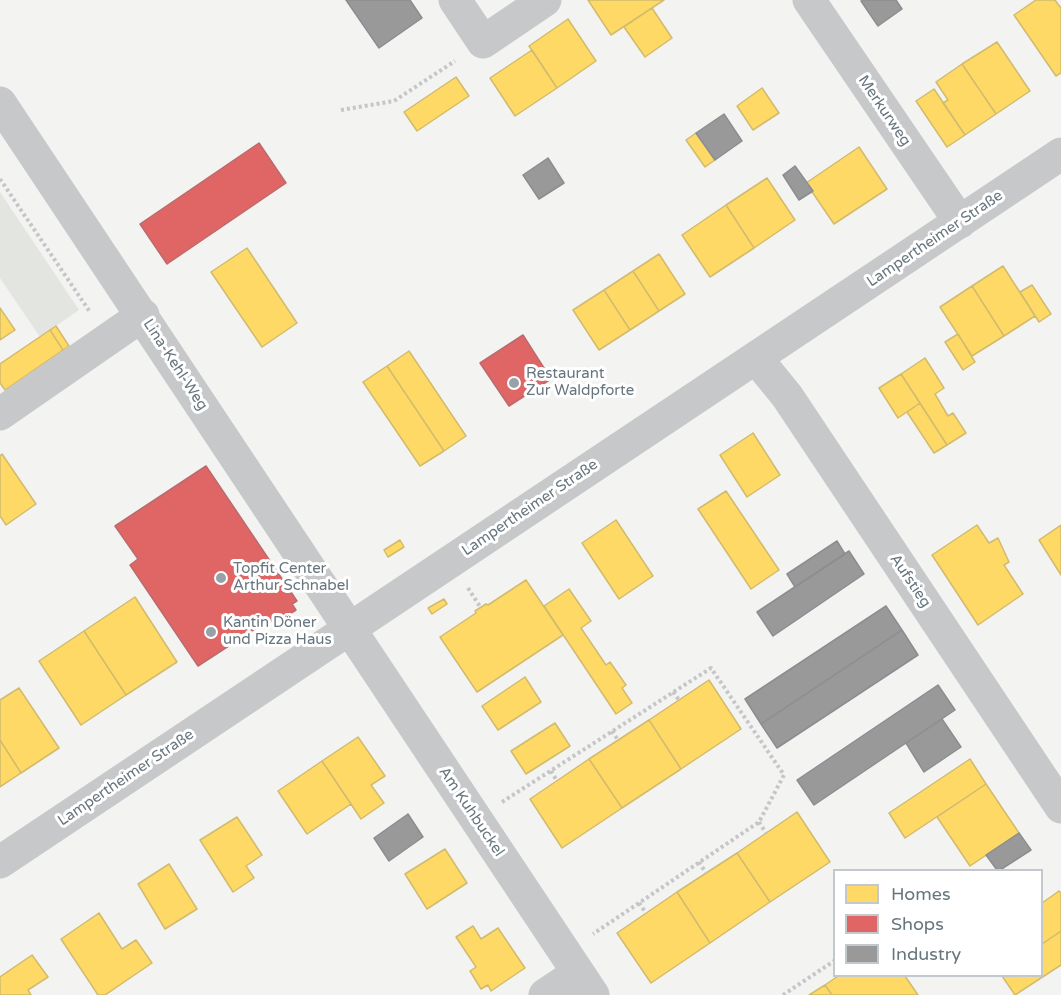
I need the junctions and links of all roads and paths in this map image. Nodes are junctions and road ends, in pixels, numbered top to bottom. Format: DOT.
graph roads {
  1 [pos="455,0"];
  2 [pos="545,0"];
  3 [pos="809,0"];
  4 [pos="483,42"];
  5 [pos="0,103"];
  6 [pos="341,110"];
  7 [pos="1061,154"];
  8 [pos="0,179"];
  9 [pos="960,222"];
  10 [pos="143,315"];
  11 [pos="108,339"];
  12 [pos="756,358"];
  13 [pos="0,414"];
  14 [pos="467,588"];
  15 [pos="481,608"];
  16 [pos="348,628"];
  17 [pos="673,692"];
  18 [pos="679,700"];
  19 [pos="612,731"];
  20 [pos="618,740"];
  21 [pos="550,771"];
  22 [pos="557,781"];
  23 [pos="1061,807"];
  24 [pos="476,820"];
  25 [pos="759,822"];
  26 [pos="766,833"];
  27 [pos="0,862"];
  28 [pos="699,862"];
  29 [pos="706,873"];
  30 [pos="639,903"];
  31 [pos="646,913"];
  32 [pos="833,962"];
  33 [pos="578,974"];
  34 [pos="786,994"];
  35 [pos="544,995"];
  1 -- 4 [label="street"];
  2 -- 4 [label="street"];
  3 -- 9 [label="street, Merkurweg"];
  4 -- 6 [label="path"];
  5 -- 10 [label="street, Lina-Kehl-Weg"];
  7 -- 9 [label="street, Lampertheimer Straße"];
  8 -- 11 [label="path"];
  9 -- 12 [label="street, Lampertheimer Straße"];
  10 -- 11 [label="street"];
  10 -- 16 [label="street, Lina-Kehl-Weg"];
  11 -- 13 [label="street"];
  12 -- 16 [label="street, Lampertheimer Straße"];
  12 -- 23 [label="street, Aufstieg"];
  14 -- 15 [label="path"];
  16 -- 24 [label="street, Am Kuhbuckel"];
  16 -- 27 [label="street, Lampertheimer Straße"];
  17 -- 18 [label="path"];
  17 -- 19 [label="path"];
  17 -- 25 [label="path"];
  19 -- 20 [label="path"];
  19 -- 21 [label="path"];
  21 -- 22 [label="path"];
  21 -- 24 [label="path"];
  24 -- 33 [label="street, Am Kuhbuckel"];
  25 -- 26 [label="path"];
  25 -- 28 [label="path"];
  28 -- 29 [label="path"];
  28 -- 30 [label="path"];
  30 -- 31 [label="path"];
  30 -- 33 [label="path"];
  32 -- 34 [label="path"];
  33 -- 35 [label="street"];
}
